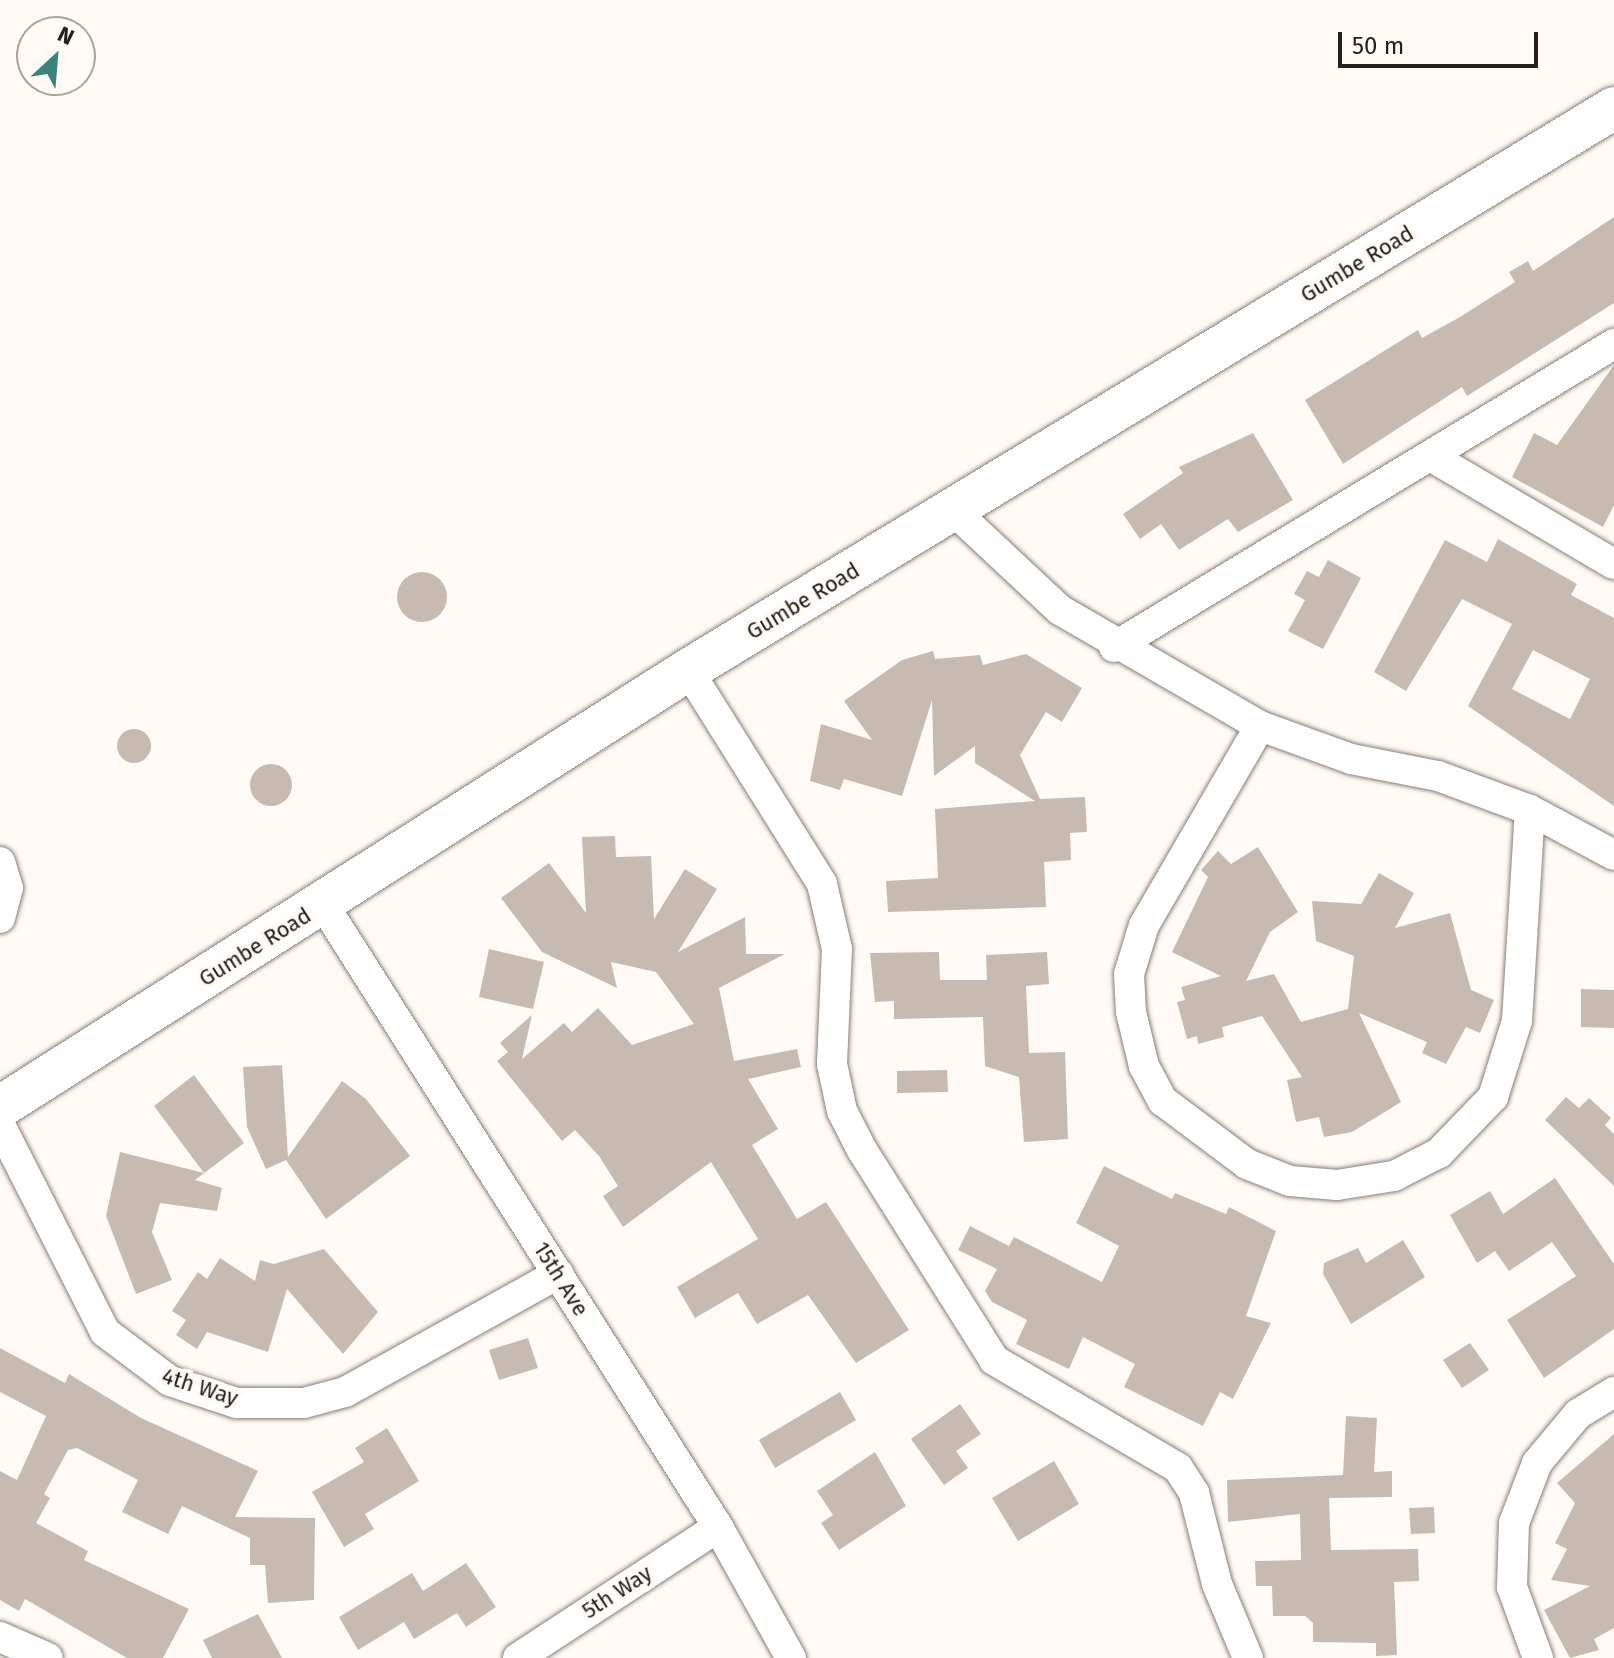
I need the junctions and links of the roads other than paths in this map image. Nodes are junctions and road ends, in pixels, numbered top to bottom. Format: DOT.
graph roads {
  1 [pos="1614,108"];
  2 [pos="1614,344"];
  3 [pos="1432,457"];
  4 [pos="953,510"];
  5 [pos="1614,564"];
  6 [pos="1114,647"];
  7 [pos="688,670"];
  8 [pos="1260,726"];
  9 [pos="1530,810"];
  10 [pos="1614,855"];
  11 [pos="0,862"];
  12 [pos="323,904"];
  13 [pos="0,918"];
  14 [pos="0,1107"];
  15 [pos="0,1125"];
  16 [pos="558,1274"];
  17 [pos="1614,1392"];
  18 [pos="718,1527"];
  19 [pos="0,1637"];
  20 [pos="48,1658"];
  21 [pos="518,1658"];
  22 [pos="791,1658"];
  23 [pos="1248,1658"];
  24 [pos="1538,1658"];
  1 -- 4 [label="street, Gumbe Road"];
  2 -- 3 [label="street"];
  3 -- 5 [label="street"];
  3 -- 6 [label="street"];
  4 -- 6 [label="street"];
  4 -- 7 [label="street, Gumbe Road"];
  6 -- 8 [label="street"];
  7 -- 12 [label="street, Gumbe Road"];
  7 -- 23 [label="street"];
  8 -- 9 [label="street"];
  8 -- 9 [label="street"];
  9 -- 10 [label="street"];
  11 -- 13 [label="street"];
  12 -- 14 [label="street, Gumbe Road"];
  12 -- 16 [label="street, 15th Ave"];
  15 -- 16 [label="street, 4th Way"];
  16 -- 18 [label="street, 15th Ave"];
  17 -- 24 [label="street"];
  18 -- 21 [label="street, 5th Way"];
  18 -- 22 [label="street, 15th Ave"];
  19 -- 20 [label="street"];
}
